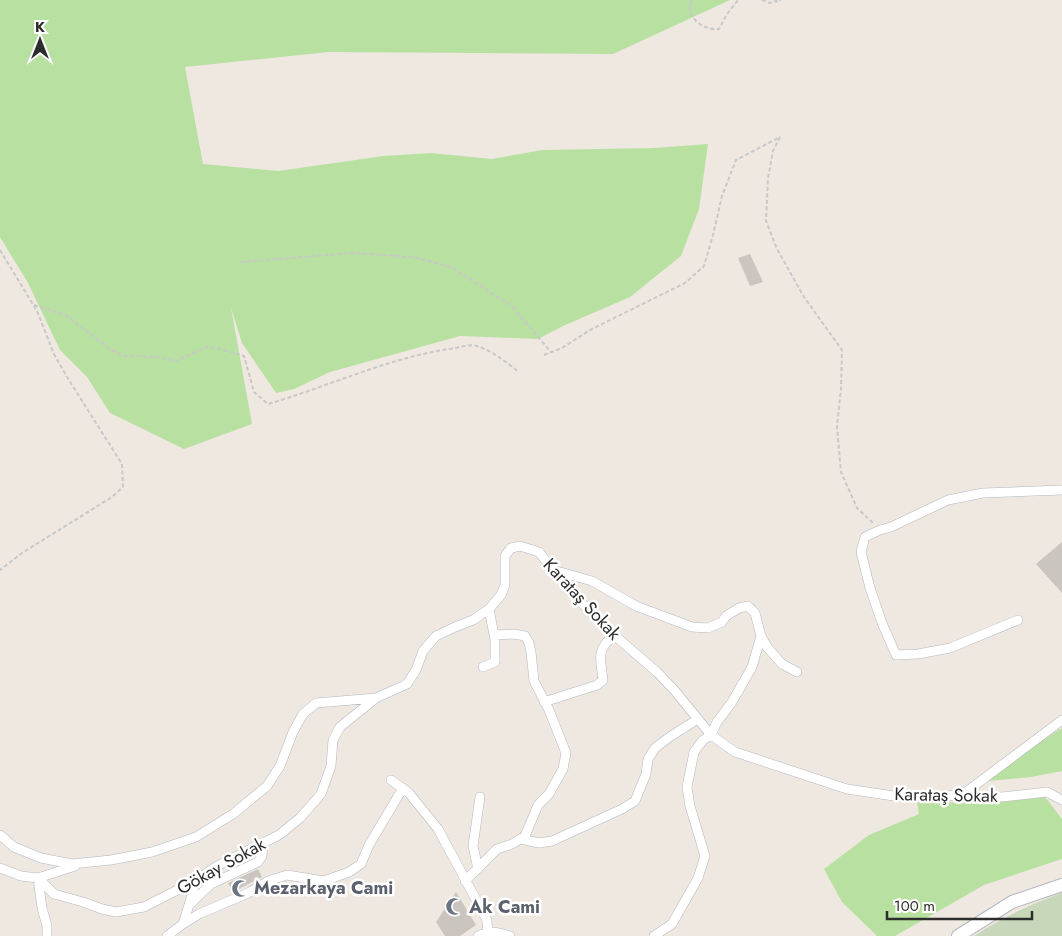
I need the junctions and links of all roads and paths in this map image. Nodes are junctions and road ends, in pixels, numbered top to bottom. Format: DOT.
graph roads {
  1 [pos="692,0"];
  2 [pos="738,0"];
  3 [pos="762,0"];
  4 [pos="780,0"];
  5 [pos="0,250"];
  6 [pos="240,262"];
  7 [pos="34,305"];
  8 [pos="551,352"];
  9 [pos="544,355"];
  10 [pos="520,372"];
  11 [pos="1062,490"];
  12 [pos="880,530"];
  13 [pos="0,570"];
  14 [pos="553,570"];
  15 [pos="489,609"];
  16 [pos="1018,620"];
  17 [pos="494,636"];
  18 [pos="614,636"];
  19 [pos="761,636"];
  20 [pos="483,667"];
  21 [pos="797,672"];
  22 [pos="376,698"];
  23 [pos="544,702"];
  24 [pos="698,719"];
  25 [pos="1062,720"];
  26 [pos="712,735"];
  27 [pos="391,780"];
  28 [pos="403,788"];
  29 [pos="962,796"];
  30 [pos="480,797"];
  31 [pos="1062,800"];
  32 [pos="0,835"];
  33 [pos="521,839"];
  34 [pos="264,843"];
  35 [pos="85,863"];
  36 [pos="0,868"];
  37 [pos="478,869"];
  38 [pos="38,878"];
  39 [pos="195,881"];
  40 [pos="465,881"];
  41 [pos="1062,886"];
  42 [pos="189,905"];
  43 [pos="183,924"];
  44 [pos="488,934"];
  45 [pos="47,936"];
  46 [pos="166,936"];
  47 [pos="478,936"];
  48 [pos="510,936"];
  49 [pos="654,936"];
  50 [pos="958,936"];
  1 -- 2 [label="path"];
  3 -- 4 [label="path"];
  5 -- 7 [label="path"];
  6 -- 8 [label="path"];
  7 -- 10 [label="path"];
  7 -- 13 [label="path"];
  8 -- 9 [label="path"];
  8 -- 12 [label="path"];
  11 -- 12 [label="street"];
  12 -- 16 [label="street"];
  14 -- 15 [label="street, Karataş Sokak"];
  14 -- 18 [label="street, Karataş Sokak"];
  14 -- 19 [label="street"];
  15 -- 17 [label="street"];
  15 -- 22 [label="street, Karataş Sokak"];
  17 -- 20 [label="street"];
  17 -- 23 [label="street"];
  18 -- 23 [label="street"];
  18 -- 24 [label="street, Karataş Sokak"];
  19 -- 21 [label="street"];
  19 -- 26 [label="street"];
  22 -- 34 [label="street, Gökay Sokak"];
  22 -- 35 [label="street, Karataş Sokak"];
  23 -- 33 [label="street"];
  24 -- 26 [label="street, Karataş Sokak"];
  24 -- 33 [label="street"];
  25 -- 29 [label="street"];
  26 -- 29 [label="street, Karataş Sokak"];
  26 -- 49 [label="street"];
  27 -- 28 [label="street"];
  28 -- 40 [label="street"];
  28 -- 43 [label="street"];
  29 -- 31 [label="street, Karataş Sokak"];
  30 -- 37 [label="street"];
  32 -- 35 [label="street, Karataş Sokak"];
  33 -- 37 [label="street"];
  34 -- 39 [label="street, Gökay Sokak"];
  34 -- 42 [label="street"];
  35 -- 38 [label="street"];
  36 -- 38 [label="street"];
  37 -- 40 [label="street"];
  38 -- 39 [label="street, Gökay Sokak"];
  38 -- 45 [label="street"];
  39 -- 42 [label="street"];
  40 -- 44 [label="street"];
  41 -- 50 [label="main road"];
  42 -- 43 [label="street"];
  43 -- 46 [label="street"];
  44 -- 47 [label="street"];
  44 -- 48 [label="street"];
}
